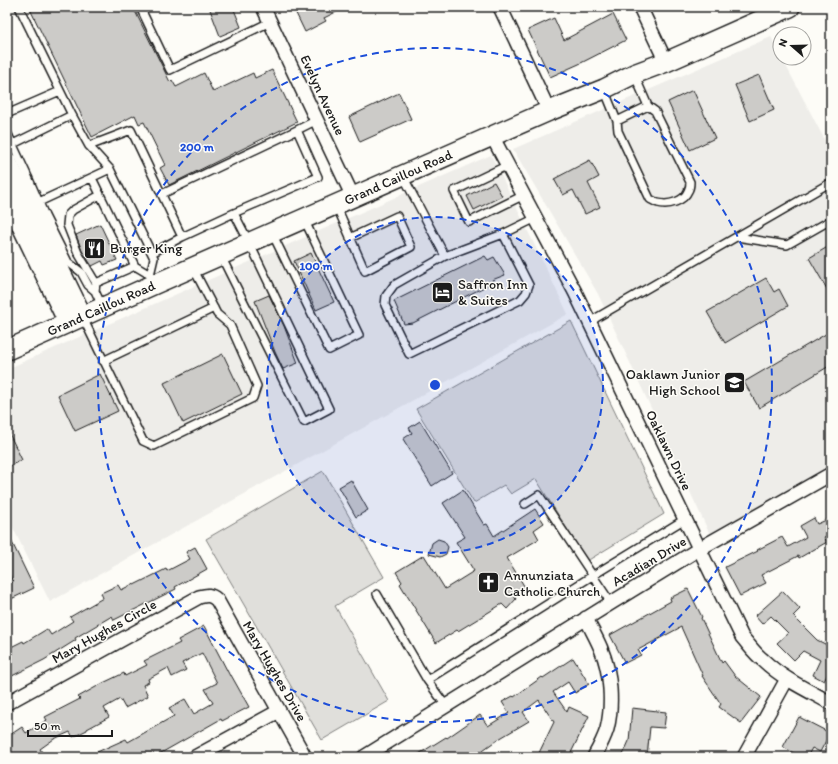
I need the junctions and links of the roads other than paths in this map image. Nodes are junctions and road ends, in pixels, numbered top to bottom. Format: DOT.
graph roads {
  1 [pos="18,7"];
  2 [pos="140,7"];
  3 [pos="263,7"];
  4 [pos="500,7"];
  5 [pos="640,7"];
  6 [pos="790,7"];
  7 [pos="270,22"];
  8 [pos="666,62"];
  9 [pos="634,74"];
  10 [pos="604,89"];
  11 [pos="60,91"];
  12 [pos="648,106"];
  13 [pos="549,111"];
  14 [pos="7,114"];
  15 [pos="72,115"];
  16 [pos="317,120"];
  17 [pos="617,121"];
  18 [pos="297,130"];
  19 [pos="7,132"];
  20 [pos="492,136"];
  21 [pos="13,144"];
  22 [pos="89,146"];
  23 [pos="7,162"];
  24 [pos="508,165"];
  25 [pos="110,170"];
  26 [pos="403,175"];
  27 [pos="92,178"];
  28 [pos="831,184"];
  29 [pos="17,185"];
  30 [pos="162,194"];
  31 [pos="100,195"];
  32 [pos="524,195"];
  33 [pos="353,197"];
  34 [pos="39,202"];
  35 [pos="336,205"];
  36 [pos="234,213"];
  37 [pos="536,218"];
  38 [pos="304,219"];
  39 [pos="831,220"];
  40 [pos="272,233"];
  41 [pos="503,234"];
  42 [pos="182,236"];
  43 [pos="737,237"];
  44 [pos="350,238"];
  45 [pos="249,242"];
  46 [pos="152,253"];
  47 [pos="221,255"];
  48 [pos="445,256"];
  49 [pos="63,265"];
  50 [pos="135,266"];
  51 [pos="192,268"];
  52 [pos="153,279"];
  53 [pos="98,294"];
  54 [pos="214,308"];
  55 [pos="75,319"];
  56 [pos="590,323"];
  57 [pos="7,350"];
  58 [pos="103,360"];
  59 [pos="831,474"];
  60 [pos="525,504"];
  61 [pos="685,519"];
  62 [pos="699,549"];
  63 [pos="592,576"];
  64 [pos="377,594"];
  65 [pos="217,600"];
  66 [pos="611,603"];
  67 [pos="586,618"];
  68 [pos="787,679"];
  69 [pos="427,680"];
  70 [pos="7,703"];
  71 [pos="831,703"];
  72 [pos="446,706"];
  73 [pos="279,711"];
  74 [pos="195,757"];
  75 [pos="305,757"];
  76 [pos="364,757"];
  77 [pos="594,757"];
  78 [pos="744,757"];
  1 -- 11 [label="lane"];
  2 -- 7 [label="lane"];
  3 -- 7 [label="street, Evelyn Avenue"];
  4 -- 13 [label="street"];
  5 -- 8 [label="street"];
  6 -- 8 [label="main road, Grand Caillou Road"];
  7 -- 16 [label="street, Evelyn Avenue"];
  8 -- 9 [label="main road, Grand Caillou Road"];
  9 -- 10 [label="main road, Grand Caillou Road"];
  9 -- 12 [label="lane"];
  10 -- 13 [label="main road, Grand Caillou Road"];
  10 -- 17 [label="lane"];
  11 -- 14 [label="lane"];
  11 -- 15 [label="lane"];
  12 -- 17 [label="lane"];
  12 -- 17 [label="lane"];
  13 -- 20 [label="main road, Grand Caillou Road"];
  15 -- 21 [label="lane"];
  15 -- 22 [label="lane"];
  16 -- 18 [label="lane"];
  16 -- 33 [label="street, Evelyn Avenue"];
  18 -- 30 [label="lane"];
  18 -- 36 [label="lane"];
  19 -- 21 [label="lane"];
  20 -- 24 [label="street, Oaklawn Drive"];
  20 -- 26 [label="main road, Grand Caillou Road"];
  21 -- 29 [label="lane"];
  22 -- 25 [label="lane"];
  22 -- 30 [label="lane"];
  23 -- 29 [label="main road"];
  24 -- 32 [label="street, Oaklawn Drive"];
  24 -- 32 [label="lane"];
  25 -- 27 [label="lane"];
  25 -- 46 [label="lane"];
  26 -- 33 [label="main road, Grand Caillou Road"];
  26 -- 48 [label="lane"];
  27 -- 31 [label="lane"];
  27 -- 34 [label="lane"];
  28 -- 43 [label="lane"];
  29 -- 34 [label="lane"];
  29 -- 49 [label="main road"];
  29 -- 55 [label="main road"];
  30 -- 42 [label="lane"];
  31 -- 50 [label="lane"];
  31 -- 53 [label="lane"];
  32 -- 37 [label="street, Oaklawn Drive"];
  33 -- 35 [label="main road, Grand Caillou Road"];
  34 -- 49 [label="lane"];
  35 -- 38 [label="main road, Grand Caillou Road"];
  35 -- 44 [label="lane"];
  36 -- 42 [label="lane"];
  36 -- 45 [label="lane"];
  37 -- 41 [label="lane"];
  37 -- 56 [label="street, Oaklawn Drive"];
  38 -- 40 [label="main road, Grand Caillou Road"];
  38 -- 40 [label="lane"];
  39 -- 43 [label="lane"];
  40 -- 45 [label="main road, Grand Caillou Road"];
  41 -- 48 [label="lane"];
  41 -- 48 [label="lane"];
  42 -- 46 [label="lane"];
  43 -- 56 [label="lane"];
  44 -- 44 [label="lane"];
  45 -- 47 [label="main road, Grand Caillou Road"];
  45 -- 47 [label="lane"];
  46 -- 52 [label="lane"];
  47 -- 51 [label="main road, Grand Caillou Road"];
  49 -- 53 [label="lane"];
  49 -- 55 [label="main road"];
  50 -- 52 [label="lane"];
  50 -- 53 [label="lane"];
  51 -- 52 [label="main road, Grand Caillou Road"];
  51 -- 54 [label="lane"];
  52 -- 53 [label="main road, Grand Caillou Road"];
  53 -- 55 [label="main road, Grand Caillou Road"];
  54 -- 58 [label="lane"];
  54 -- 58 [label="lane"];
  55 -- 57 [label="main road, Grand Caillou Road"];
  55 -- 58 [label="lane"];
  56 -- 61 [label="street, Oaklawn Drive"];
  59 -- 62 [label="street, Acadian Drive"];
  60 -- 63 [label="lane"];
  61 -- 62 [label="street, Oaklawn Drive"];
  61 -- 63 [label="lane"];
  62 -- 66 [label="street, Acadian Drive"];
  62 -- 68 [label="street, Oaklawn Drive"];
  63 -- 66 [label="lane"];
  63 -- 69 [label="lane"];
  64 -- 69 [label="lane"];
  65 -- 70 [label="street, Mary Hughes Circle"];
  65 -- 73 [label="street, Mary Hughes Drive"];
  66 -- 67 [label="street, Acadian Drive"];
  67 -- 72 [label="street, Acadian Drive"];
  67 -- 77 [label="street"];
  68 -- 71 [label="street, Oaklawn Drive"];
  68 -- 78 [label="street"];
  69 -- 72 [label="lane"];
  72 -- 76 [label="street, Acadian Drive"];
  73 -- 74 [label="street"];
  73 -- 75 [label="street, Mary Hughes Drive"];
}
